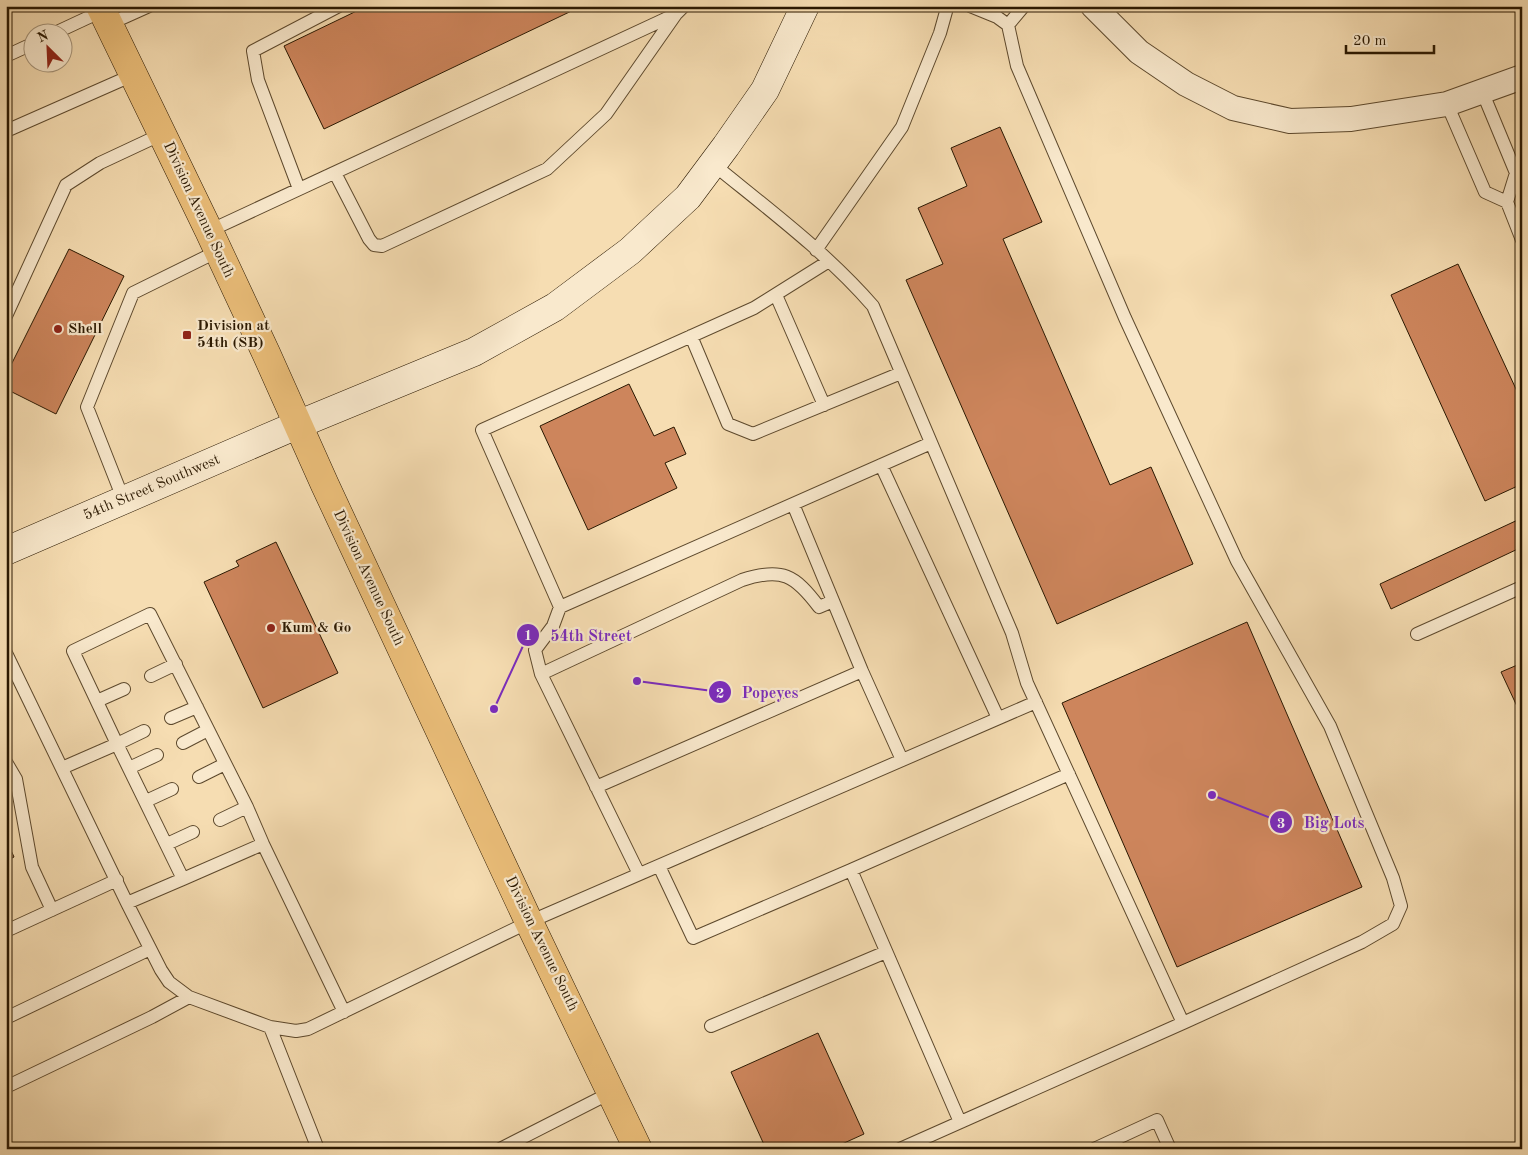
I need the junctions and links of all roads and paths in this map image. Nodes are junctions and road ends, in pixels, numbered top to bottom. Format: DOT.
graph roads {
  1 [pos="149,6"];
  2 [pos="340,6"];
  3 [pos="805,6"];
  4 [pos="949,6"];
  5 [pos="970,6"];
  6 [pos="1024,6"];
  7 [pos="1093,6"];
  8 [pos="680,10"];
  9 [pos="103,14"];
  10 [pos="1008,25"];
  11 [pos="72,26"];
  12 [pos="22,49"];
  13 [pos="6,56"];
  14 [pos="133,75"];
  15 [pos="1522,77"];
  16 [pos="1482,91"];
  17 [pos="1447,104"];
  18 [pos="6,131"];
  19 [pos="162,134"];
  20 [pos="713,164"];
  21 [pos="335,173"];
  22 [pos="299,189"];
  23 [pos="1508,202"];
  24 [pos="1522,240"];
  25 [pos="213,241"];
  26 [pos="816,250"];
  27 [pos="829,261"];
  28 [pos="776,295"];
  29 [pos="6,316"];
  30 [pos="691,336"];
  31 [pos="901,373"];
  32 [pos="824,405"];
  33 [pos="297,425"];
  34 [pos="931,443"];
  35 [pos="881,465"];
  36 [pos="124,501"];
  37 [pos="793,504"];
  38 [pos="6,551"];
  39 [pos="1522,587"];
  40 [pos="834,601"];
  41 [pos="560,607"];
  42 [pos="1417,634"];
  43 [pos="6,653"];
  44 [pos="176,664"];
  45 [pos="862,671"];
  46 [pos="541,674"];
  47 [pos="151,676"];
  48 [pos="124,689"];
  49 [pos="97,701"];
  50 [pos="1036,702"];
  51 [pos="197,707"];
  52 [pos="172,718"];
  53 [pos="998,718"];
  54 [pos="208,730"];
  55 [pos="144,731"];
  56 [pos="183,743"];
  57 [pos="117,744"];
  58 [pos="157,755"];
  59 [pos="902,760"];
  60 [pos="6,762"];
  61 [pos="225,764"];
  62 [pos="62,768"];
  63 [pos="130,768"];
  64 [pos="1069,774"];
  65 [pos="199,777"];
  66 [pos="596,786"];
  67 [pos="172,789"];
  68 [pos="146,801"];
  69 [pos="247,807"];
  70 [pos="220,820"];
  71 [pos="193,832"];
  72 [pos="167,844"];
  73 [pos="263,844"];
  74 [pos="659,866"];
  75 [pos="851,870"];
  76 [pos="639,874"];
  77 [pos="183,879"];
  78 [pos="116,880"];
  79 [pos="127,903"];
  80 [pos="52,910"];
  81 [pos="529,922"];
  82 [pos="6,931"];
  83 [pos="150,949"];
  84 [pos="886,952"];
  85 [pos="189,997"];
  86 [pos="344,1012"];
  87 [pos="6,1018"];
  88 [pos="1183,1023"];
  89 [pos="711,1026"];
  90 [pos="270,1027"];
  91 [pos="6,1087"];
  92 [pos="612,1092"];
  93 [pos="960,1122"];
  94 [pos="318,1149"];
  95 [pos="500,1149"];
  96 [pos="638,1149"];
  97 [pos="900,1149"];
  98 [pos="1094,1149"];
  99 [pos="1170,1149"];
  1 -- 9 [label="lane"];
  2 -- 22 [label="lane"];
  3 -- 20 [label="main road, 54th Street Southwest"];
  4 -- 26 [label="lane"];
  5 -- 10 [label="lane"];
  6 -- 10 [label="lane"];
  7 -- 17 [label="street"];
  8 -- 21 [label="lane"];
  8 -- 21 [label="lane"];
  9 -- 11 [label="lane"];
  9 -- 14 [label="main road, Division Avenue South"];
  10 -- 88 [label="lane"];
  12 -- 13 [label="lane"];
  14 -- 18 [label="lane"];
  14 -- 19 [label="main road, Division Avenue South"];
  15 -- 16 [label="street"];
  16 -- 17 [label="street"];
  16 -- 23 [label="lane"];
  17 -- 23 [label="lane"];
  19 -- 25 [label="main road, Division Avenue South"];
  19 -- 29 [label="lane"];
  20 -- 26 [label="lane"];
  20 -- 33 [label="main road, 54th Street Southwest"];
  21 -- 22 [label="lane"];
  22 -- 25 [label="lane"];
  23 -- 24 [label="lane"];
  25 -- 33 [label="main road, Division Avenue South"];
  25 -- 36 [label="lane"];
  26 -- 27 [label="lane"];
  27 -- 28 [label="lane"];
  27 -- 31 [label="lane"];
  28 -- 30 [label="lane"];
  28 -- 32 [label="lane"];
  30 -- 32 [label="lane"];
  30 -- 41 [label="lane"];
  31 -- 32 [label="lane"];
  31 -- 34 [label="lane"];
  33 -- 36 [label="main road, 54th Street Southwest"];
  33 -- 81 [label="main road, Division Avenue South"];
  34 -- 35 [label="lane"];
  34 -- 50 [label="lane"];
  35 -- 37 [label="lane"];
  35 -- 53 [label="lane"];
  36 -- 38 [label="main road, 54th Street Southwest"];
  37 -- 40 [label="lane"];
  37 -- 41 [label="lane"];
  39 -- 42 [label="lane"];
  40 -- 45 [label="lane"];
  40 -- 46 [label="lane"];
  41 -- 46 [label="lane"];
  43 -- 62 [label="lane"];
  44 -- 47 [label="lane"];
  44 -- 49 [label="lane"];
  44 -- 51 [label="lane"];
  45 -- 59 [label="lane"];
  45 -- 66 [label="lane"];
  46 -- 66 [label="lane"];
  48 -- 49 [label="lane"];
  49 -- 57 [label="lane"];
  50 -- 53 [label="lane"];
  50 -- 64 [label="lane"];
  51 -- 52 [label="lane"];
  51 -- 54 [label="lane"];
  53 -- 59 [label="lane"];
  54 -- 56 [label="lane"];
  54 -- 61 [label="lane"];
  55 -- 57 [label="lane"];
  57 -- 62 [label="lane"];
  57 -- 63 [label="lane"];
  58 -- 63 [label="lane"];
  59 -- 74 [label="lane"];
  60 -- 80 [label="lane"];
  61 -- 65 [label="lane"];
  61 -- 69 [label="lane"];
  62 -- 78 [label="lane"];
  63 -- 68 [label="lane"];
  64 -- 75 [label="lane"];
  64 -- 88 [label="lane"];
  66 -- 76 [label="lane"];
  67 -- 68 [label="lane"];
  68 -- 72 [label="lane"];
  69 -- 70 [label="lane"];
  69 -- 73 [label="lane"];
  71 -- 72 [label="lane"];
  72 -- 77 [label="lane"];
  73 -- 77 [label="lane"];
  73 -- 86 [label="lane"];
  74 -- 75 [label="lane"];
  74 -- 76 [label="lane"];
  75 -- 84 [label="lane"];
  76 -- 81 [label="lane"];
  77 -- 79 [label="lane"];
  78 -- 79 [label="lane"];
  78 -- 80 [label="lane"];
  79 -- 83 [label="lane"];
  80 -- 82 [label="lane"];
  81 -- 86 [label="lane"];
  81 -- 92 [label="main road, Division Avenue South"];
  83 -- 85 [label="lane"];
  83 -- 87 [label="lane"];
  84 -- 89 [label="lane"];
  84 -- 93 [label="lane"];
  85 -- 90 [label="lane"];
  85 -- 91 [label="lane"];
  86 -- 90 [label="lane"];
  88 -- 93 [label="lane"];
  90 -- 94 [label="lane"];
  92 -- 95 [label="lane"];
  92 -- 96 [label="main road, Division Avenue South"];
  93 -- 97 [label="lane"];
  98 -- 99 [label="lane"];
}
